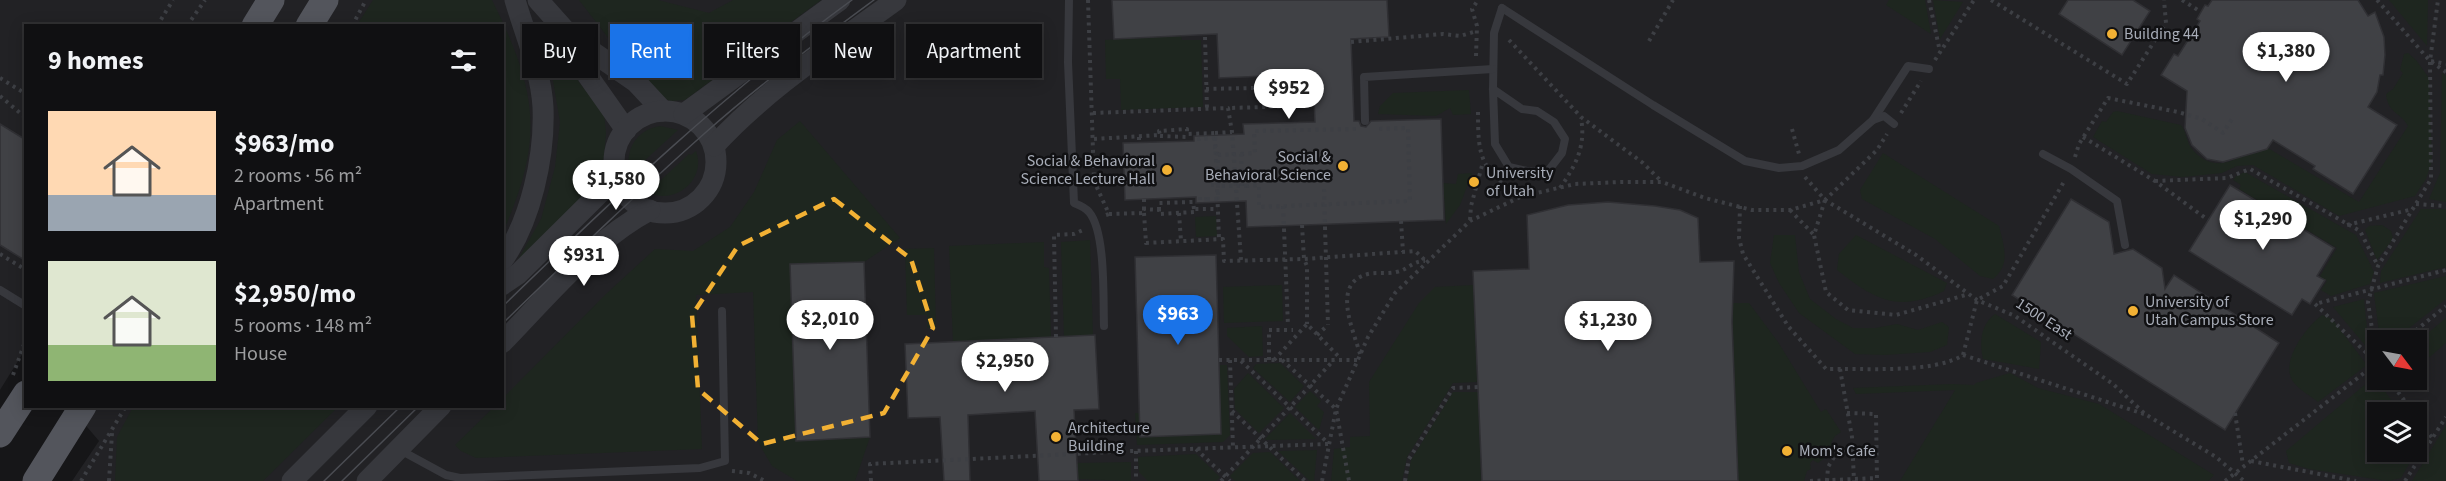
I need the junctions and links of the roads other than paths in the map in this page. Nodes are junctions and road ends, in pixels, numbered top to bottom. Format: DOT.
graph roads {
  1 [pos="271,0"];
  2 [pos="325,0"];
  3 [pos="515,0"];
  4 [pos="538,0"];
  5 [pos="840,0"];
  6 [pos="896,0"];
  7 [pos="1069,0"];
  8 [pos="1501,4"];
  9 [pos="256,24"];
  10 [pos="310,24"];
  11 [pos="559,24"];
  12 [pos="598,56"];
  13 [pos="1493,69"];
  14 [pos="1929,69"];
  15 [pos="589,78"];
  16 [pos="1493,89"];
  17 [pos="663,111"];
  18 [pos="684,114"];
  19 [pos="1873,120"];
  20 [pos="1894,124"];
  21 [pos="1363,125"];
  22 [pos="626,130"];
  23 [pos="714,146"];
  24 [pos="2043,154"];
  25 [pos="617,176"];
  26 [pos="650,210"];
  27 [pos="2125,245"];
  28 [pos="504,257"];
  29 [pos="504,284"];
  30 [pos="0,290"];
  31 [pos="24,305"];
  32 [pos="722,311"];
  33 [pos="1104,326"];
  34 [pos="504,341"];
  35 [pos="18,386"];
  36 [pos="82,408"];
  37 [pos="365,408"];
  38 [pos="439,408"];
  39 [pos="0,434"];
  40 [pos="399,449"];
  41 [pos="596,477"];
  42 [pos="36,481"];
  43 [pos="292,481"];
  44 [pos="367,481"];
  1 -- 9 [label="main road"];
  2 -- 10 [label="main road"];
  3 -- 28 [label="street"];
  4 -- 11 [label="street"];
  5 -- 18 [label="street"];
  6 -- 23 [label="street"];
  7 -- 33 [label="lane"];
  8 -- 13 [label="lane"];
  8 -- 19 [label="lane"];
  12 -- 17 [label="street"];
  13 -- 16 [label="lane"];
  13 -- 21 [label="lane"];
  14 -- 19 [label="lane"];
  15 -- 22 [label="street"];
  16 -- 16 [label="lane"];
  17 -- 18 [label="street"];
  17 -- 22 [label="street"];
  18 -- 23 [label="street"];
  19 -- 20 [label="lane"];
  22 -- 25 [label="street"];
  23 -- 26 [label="street"];
  24 -- 27 [label="lane"];
  25 -- 26 [label="street"];
  25 -- 29 [label="street"];
  26 -- 34 [label="street"];
  30 -- 31 [label="lane"];
  32 -- 41 [label="lane"];
  35 -- 39 [label="main road"];
  36 -- 42 [label="main road"];
  37 -- 43 [label="street"];
  38 -- 40 [label="street"];
  40 -- 41 [label="lane"];
  40 -- 44 [label="street"];
}
